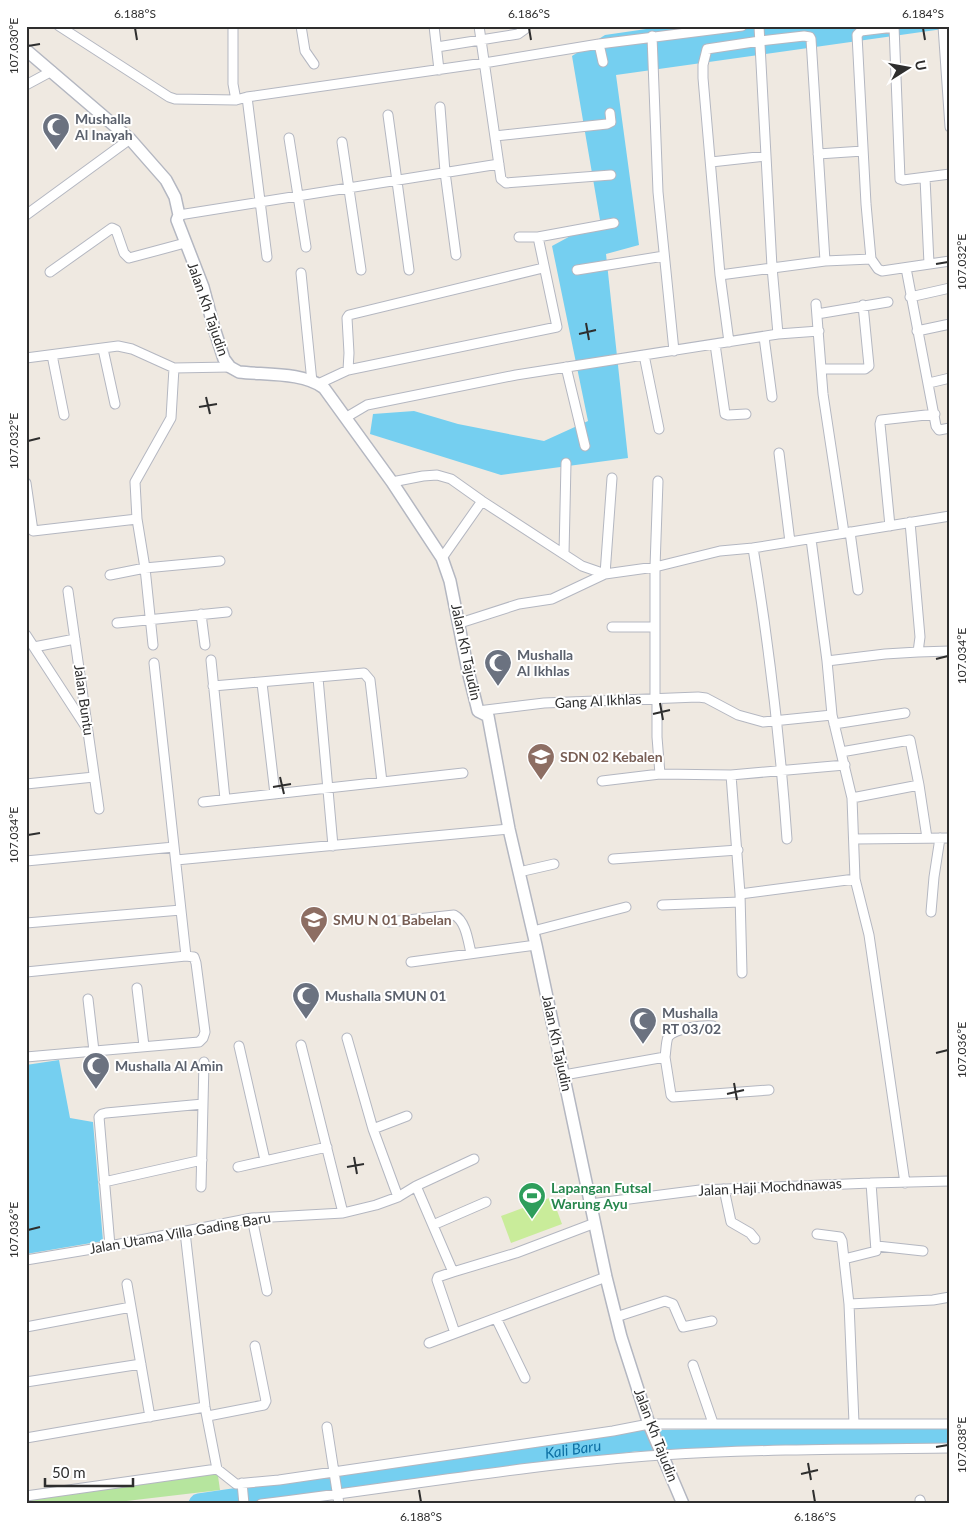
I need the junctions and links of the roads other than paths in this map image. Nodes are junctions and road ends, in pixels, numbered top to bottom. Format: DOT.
graph roads {
  1 [pos="233,26"];
  2 [pos="301,26"];
  3 [pos="434,26"];
  4 [pos="479,26"];
  5 [pos="525,26"];
  6 [pos="742,26"];
  7 [pos="759,26"];
  8 [pos="894,26"];
  9 [pos="942,26"];
  10 [pos="66,27"];
  11 [pos="714,28"];
  12 [pos="669,30"];
  13 [pos="760,39"];
  14 [pos="481,40"];
  15 [pos="652,43"];
  16 [pos="436,47"];
  17 [pos="26,50"];
  18 [pos="484,63"];
  19 [pos="314,64"];
  20 [pos="439,70"];
  21 [pos="52,71"];
  22 [pos="26,85"];
  23 [pos="247,97"];
  24 [pos="235,98"];
  25 [pos="440,107"];
  26 [pos="610,113"];
  27 [pos="388,115"];
  28 [pos="950,127"];
  29 [pos="495,136"];
  30 [pos="289,138"];
  31 [pos="130,139"];
  32 [pos="342,142"];
  33 [pos="863,151"];
  34 [pos="818,154"];
  35 [pos="766,156"];
  36 [pos="711,162"];
  37 [pos="499,164"];
  38 [pos="445,172"];
  39 [pos="950,174"];
  40 [pos="611,175"];
  41 [pos="925,178"];
  42 [pos="397,180"];
  43 [pos="349,188"];
  44 [pos="299,196"];
  45 [pos="259,203"];
  46 [pos="26,215"];
  47 [pos="179,215"];
  48 [pos="614,223"];
  49 [pos="519,237"];
  50 [pos="538,237"];
  51 [pos="185,243"];
  52 [pos="306,247"];
  53 [pos="456,255"];
  54 [pos="664,256"];
  55 [pos="267,257"];
  56 [pos="871,259"];
  57 [pos="825,261"];
  58 [pos="950,261"];
  59 [pos="930,264"];
  60 [pos="772,267"];
  61 [pos="544,268"];
  62 [pos="906,268"];
  63 [pos="361,270"];
  64 [pos="409,270"];
  65 [pos="577,270"];
  66 [pos="50,272"];
  67 [pos="301,274"];
  68 [pos="720,275"];
  69 [pos="950,288"];
  70 [pos="910,297"];
  71 [pos="888,302"];
  72 [pos="816,304"];
  73 [pos="863,305"];
  74 [pos="817,314"];
  75 [pos="950,324"];
  76 [pos="818,331"];
  77 [pos="917,331"];
  78 [pos="778,334"];
  79 [pos="764,337"];
  80 [pos="730,342"];
  81 [pos="715,344"];
  82 [pos="104,349"];
  83 [pos="674,351"];
  84 [pos="52,356"];
  85 [pos="644,356"];
  86 [pos="26,358"];
  87 [pos="230,367"];
  88 [pos="566,367"];
  89 [pos="174,368"];
  90 [pos="348,370"];
  91 [pos="821,370"];
  92 [pos="950,378"];
  93 [pos="315,383"];
  94 [pos="929,383"];
  95 [pos="772,397"];
  96 [pos="115,404"];
  97 [pos="746,414"];
  98 [pos="935,414"];
  99 [pos="64,415"];
  100 [pos="345,418"];
  101 [pos="950,428"];
  102 [pos="658,429"];
  103 [pos="585,446"];
  104 [pos="779,453"];
  105 [pos="566,463"];
  106 [pos="612,478"];
  107 [pos="658,481"];
  108 [pos="392,482"];
  109 [pos="26,483"];
  110 [pos="482,501"];
  111 [pos="950,516"];
  112 [pos="137,519"];
  113 [pos="910,522"];
  114 [pos="890,526"];
  115 [pos="847,533"];
  116 [pos="811,539"];
  117 [pos="790,542"];
  118 [pos="753,548"];
  119 [pos="564,554"];
  120 [pos="442,558"];
  121 [pos="220,561"];
  122 [pos="655,567"];
  123 [pos="145,568"];
  124 [pos="606,574"];
  125 [pos="110,575"];
  126 [pos="858,590"];
  127 [pos="68,591"];
  128 [pos="228,612"];
  129 [pos="201,614"];
  130 [pos="151,619"];
  131 [pos="117,623"];
  132 [pos="460,623"];
  133 [pos="612,627"];
  134 [pos="655,627"];
  135 [pos="26,635"];
  136 [pos="75,639"];
  137 [pos="154,645"];
  138 [pos="205,645"];
  139 [pos="34,646"];
  140 [pos="950,651"];
  141 [pos="918,652"];
  142 [pos="211,660"];
  143 [pos="827,661"];
  144 [pos="154,663"];
  145 [pos="318,678"];
  146 [pos="262,683"];
  147 [pos="213,686"];
  148 [pos="656,698"];
  149 [pos="478,711"];
  150 [pos="905,713"];
  151 [pos="833,719"];
  152 [pos="777,721"];
  153 [pos="87,729"];
  154 [pos="842,752"];
  155 [pos="845,765"];
  156 [pos="782,770"];
  157 [pos="463,773"];
  158 [pos="660,774"];
  159 [pos="731,775"];
  160 [pos="94,777"];
  161 [pos="602,781"];
  162 [pos="382,782"];
  163 [pos="26,784"];
  164 [pos="919,785"];
  165 [pos="329,788"];
  166 [pos="275,794"];
  167 [pos="852,798"];
  168 [pos="226,799"];
  169 [pos="203,802"];
  170 [pos="99,809"];
  171 [pos="509,829"];
  172 [pos="927,838"];
  173 [pos="945,838"];
  174 [pos="787,839"];
  175 [pos="855,839"];
  176 [pos="333,846"];
  177 [pos="174,847"];
  178 [pos="738,850"];
  179 [pos="613,859"];
  180 [pos="176,860"];
  181 [pos="26,861"];
  182 [pos="554,864"];
  183 [pos="519,872"];
  184 [pos="855,879"];
  185 [pos="740,898"];
  186 [pos="662,905"];
  187 [pos="626,907"];
  188 [pos="181,910"];
  189 [pos="931,912"];
  190 [pos="390,922"];
  191 [pos="26,923"];
  192 [pos="533,932"];
  193 [pos="536,945"];
  194 [pos="471,953"];
  195 [pos="186,956"];
  196 [pos="411,962"];
  197 [pos="26,972"];
  198 [pos="742,973"];
  199 [pos="137,988"];
  200 [pos="88,999"];
  201 [pos="713,1026"];
  202 [pos="347,1038"];
  203 [pos="301,1045"];
  204 [pos="144,1046"];
  205 [pos="239,1046"];
  206 [pos="94,1050"];
  207 [pos="26,1057"];
  208 [pos="665,1057"];
  209 [pos="204,1062"];
  210 [pos="564,1075"];
  211 [pos="769,1090"];
  212 [pos="203,1104"];
  213 [pos="407,1116"];
  214 [pos="373,1129"];
  215 [pos="327,1147"];
  216 [pos="474,1159"];
  217 [pos="202,1160"];
  218 [pos="265,1160"];
  219 [pos="238,1167"];
  220 [pos="104,1182"];
  221 [pos="950,1182"];
  222 [pos="871,1183"];
  223 [pos="905,1183"];
  224 [pos="416,1186"];
  225 [pos="201,1187"];
  226 [pos="724,1189"];
  227 [pos="398,1196"];
  228 [pos="486,1202"];
  229 [pos="590,1204"];
  230 [pos="343,1212"];
  231 [pos="252,1218"];
  232 [pos="595,1223"];
  233 [pos="433,1225"];
  234 [pos="185,1232"];
  235 [pos="817,1234"];
  236 [pos="755,1239"];
  237 [pos="110,1246"];
  238 [pos="877,1246"];
  239 [pos="923,1251"];
  240 [pos="844,1258"];
  241 [pos="26,1260"];
  242 [pos="453,1272"];
  243 [pos="606,1277"];
  244 [pos="127,1284"];
  245 [pos="267,1291"];
  246 [pos="950,1297"];
  247 [pos="849,1304"];
  248 [pos="131,1307"];
  249 [pos="616,1317"];
  250 [pos="496,1318"];
  251 [pos="712,1321"];
  252 [pos="26,1327"];
  253 [pos="456,1333"];
  254 [pos="429,1343"];
  255 [pos="255,1346"];
  256 [pos="141,1364"];
  257 [pos="693,1365"];
  258 [pos="525,1378"];
  259 [pos="26,1382"];
  260 [pos="206,1411"];
  261 [pos="150,1417"];
  262 [pos="713,1423"];
  263 [pos="854,1423"];
  264 [pos="950,1424"];
  265 [pos="327,1427"];
  266 [pos="651,1429"];
  267 [pos="26,1438"];
  268 [pos="950,1448"];
  269 [pos="660,1451"];
  270 [pos="217,1469"];
  271 [pos="334,1472"];
  272 [pos="242,1483"];
  273 [pos="337,1494"];
  274 [pos="26,1496"];
  275 [pos="244,1504"];
  276 [pos="261,1504"];
  277 [pos="339,1504"];
  278 [pos="683,1504"];
  1 -- 24 [label="street"];
  2 -- 19 [label="street"];
  3 -- 16 [label="street"];
  4 -- 14 [label="street"];
  5 -- 14 [label="street"];
  6 -- 11 [label="street"];
  7 -- 13 [label="street"];
  8 -- 33 [label="street"];
  8 -- 41 [label="street"];
  9 -- 28 [label="street"];
  10 -- 24 [label="street"];
  11 -- 12 [label="street"];
  12 -- 15 [label="street"];
  13 -- 34 [label="street"];
  13 -- 35 [label="street"];
  13 -- 36 [label="street"];
  14 -- 16 [label="street"];
  14 -- 18 [label="street"];
  15 -- 18 [label="street"];
  15 -- 54 [label="street"];
  16 -- 20 [label="street"];
  17 -- 21 [label="street, Jalan Kh Tajudin"];
  18 -- 20 [label="street"];
  18 -- 29 [label="street"];
  20 -- 23 [label="street"];
  21 -- 22 [label="street"];
  21 -- 31 [label="street, Jalan Kh Tajudin"];
  23 -- 24 [label="street"];
  23 -- 45 [label="street"];
  25 -- 38 [label="street"];
  26 -- 29 [label="street"];
  27 -- 42 [label="street"];
  29 -- 37 [label="street"];
  30 -- 44 [label="street"];
  31 -- 46 [label="street"];
  31 -- 47 [label="street, Jalan Kh Tajudin"];
  32 -- 43 [label="street"];
  33 -- 34 [label="street"];
  33 -- 56 [label="street"];
  34 -- 57 [label="street"];
  35 -- 36 [label="street"];
  35 -- 60 [label="street"];
  36 -- 68 [label="street"];
  37 -- 38 [label="street"];
  37 -- 40 [label="street"];
  38 -- 42 [label="street"];
  38 -- 53 [label="street"];
  39 -- 41 [label="street"];
  41 -- 59 [label="street"];
  42 -- 43 [label="street"];
  42 -- 64 [label="street"];
  43 -- 44 [label="street"];
  43 -- 63 [label="street"];
  44 -- 45 [label="street"];
  44 -- 52 [label="street"];
  45 -- 47 [label="street"];
  45 -- 55 [label="street"];
  47 -- 51 [label="street, Jalan Kh Tajudin"];
  48 -- 50 [label="street"];
  49 -- 50 [label="street"];
  50 -- 61 [label="street"];
  51 -- 66 [label="street"];
  51 -- 87 [label="street, Jalan Kh Tajudin"];
  54 -- 65 [label="street"];
  54 -- 83 [label="street"];
  56 -- 57 [label="street"];
  56 -- 62 [label="street"];
  57 -- 60 [label="street"];
  58 -- 59 [label="street"];
  59 -- 62 [label="street"];
  60 -- 68 [label="street"];
  60 -- 78 [label="street"];
  61 -- 90 [label="street"];
  61 -- 90 [label="street"];
  62 -- 70 [label="street"];
  67 -- 93 [label="street"];
  68 -- 80 [label="street"];
  69 -- 70 [label="street"];
  70 -- 77 [label="street"];
  71 -- 73 [label="street"];
  72 -- 74 [label="street"];
  73 -- 74 [label="street"];
  73 -- 91 [label="street"];
  74 -- 76 [label="street"];
  75 -- 77 [label="street"];
  76 -- 78 [label="street"];
  76 -- 91 [label="street"];
  77 -- 94 [label="street"];
  78 -- 79 [label="street"];
  79 -- 80 [label="street"];
  79 -- 95 [label="street"];
  80 -- 81 [label="street"];
  81 -- 83 [label="street"];
  81 -- 97 [label="street"];
  82 -- 84 [label="street"];
  82 -- 89 [label="street"];
  82 -- 96 [label="street"];
  83 -- 85 [label="street"];
  84 -- 86 [label="street"];
  84 -- 99 [label="street"];
  85 -- 88 [label="street"];
  85 -- 102 [label="street"];
  87 -- 89 [label="street"];
  87 -- 93 [label="street, Jalan Kh Tajudin"];
  88 -- 100 [label="street"];
  88 -- 103 [label="street"];
  89 -- 112 [label="street"];
  90 -- 93 [label="street"];
  91 -- 115 [label="street"];
  92 -- 94 [label="street"];
  93 -- 100 [label="street, Jalan Kh Tajudin"];
  94 -- 98 [label="street"];
  98 -- 101 [label="street"];
  98 -- 114 [label="street"];
  100 -- 108 [label="street, Jalan Kh Tajudin"];
  104 -- 117 [label="street"];
  105 -- 119 [label="street"];
  106 -- 124 [label="street"];
  107 -- 122 [label="street"];
  108 -- 110 [label="street"];
  108 -- 120 [label="street, Jalan Kh Tajudin"];
  109 -- 112 [label="street"];
  110 -- 119 [label="street"];
  110 -- 120 [label="street"];
  111 -- 113 [label="street"];
  112 -- 123 [label="street"];
  113 -- 114 [label="street"];
  113 -- 141 [label="street"];
  114 -- 115 [label="street"];
  115 -- 116 [label="street"];
  115 -- 126 [label="street"];
  116 -- 117 [label="street"];
  116 -- 143 [label="street"];
  117 -- 118 [label="street"];
  118 -- 122 [label="street"];
  118 -- 152 [label="street"];
  119 -- 124 [label="street"];
  120 -- 132 [label="street, Jalan Kh Tajudin"];
  121 -- 123 [label="street"];
  122 -- 124 [label="street"];
  122 -- 134 [label="street"];
  123 -- 125 [label="street"];
  123 -- 130 [label="street"];
  124 -- 132 [label="street"];
  127 -- 136 [label="street, Jalan Buntu"];
  128 -- 129 [label="street"];
  129 -- 130 [label="street"];
  129 -- 138 [label="street"];
  130 -- 131 [label="street"];
  130 -- 137 [label="street"];
  132 -- 149 [label="street, Jalan Kh Tajudin"];
  133 -- 134 [label="street"];
  134 -- 148 [label="street"];
  135 -- 139 [label="street"];
  136 -- 139 [label="street"];
  136 -- 153 [label="street, Jalan Buntu"];
  139 -- 153 [label="street"];
  140 -- 141 [label="street"];
  141 -- 143 [label="street"];
  142 -- 147 [label="street"];
  143 -- 151 [label="street"];
  144 -- 177 [label="street"];
  145 -- 146 [label="street"];
  145 -- 162 [label="street"];
  145 -- 165 [label="street"];
  146 -- 147 [label="street"];
  146 -- 166 [label="street"];
  147 -- 168 [label="street"];
  148 -- 149 [label="street, Gang Al Ikhlas"];
  148 -- 152 [label="street, Gang Al Ikhlas"];
  148 -- 158 [label="street"];
  149 -- 171 [label="street, Jalan Kh Tajudin"];
  150 -- 151 [label="street, Gang Al Ikhlas"];
  151 -- 152 [label="street, Gang Al Ikhlas"];
  151 -- 154 [label="street"];
  152 -- 156 [label="street"];
  153 -- 160 [label="street, Jalan Buntu"];
  154 -- 155 [label="street"];
  154 -- 164 [label="street"];
  155 -- 156 [label="street"];
  155 -- 167 [label="street"];
  156 -- 159 [label="street"];
  156 -- 174 [label="street"];
  157 -- 162 [label="street"];
  158 -- 159 [label="street"];
  158 -- 161 [label="street"];
  159 -- 178 [label="street"];
  160 -- 163 [label="street"];
  160 -- 170 [label="street, Jalan Buntu"];
  162 -- 165 [label="street"];
  164 -- 167 [label="street"];
  164 -- 172 [label="street"];
  165 -- 166 [label="street"];
  165 -- 176 [label="street"];
  166 -- 168 [label="street"];
  167 -- 175 [label="street"];
  168 -- 169 [label="street"];
  171 -- 176 [label="street"];
  171 -- 183 [label="street, Jalan Kh Tajudin"];
  172 -- 173 [label="street"];
  172 -- 175 [label="street"];
  173 -- 189 [label="street"];
  175 -- 184 [label="street"];
  176 -- 180 [label="street"];
  177 -- 180 [label="street"];
  177 -- 181 [label="street"];
  178 -- 179 [label="street"];
  178 -- 185 [label="street"];
  180 -- 188 [label="street"];
  182 -- 183 [label="street"];
  183 -- 192 [label="street, Jalan Kh Tajudin"];
  184 -- 185 [label="street"];
  184 -- 223 [label="street"];
  185 -- 186 [label="street"];
  185 -- 198 [label="street"];
  187 -- 192 [label="street"];
  188 -- 191 [label="street"];
  188 -- 195 [label="street"];
  190 -- 194 [label="street"];
  192 -- 193 [label="street, Jalan Kh Tajudin"];
  193 -- 194 [label="street"];
  193 -- 210 [label="street, Jalan Kh Tajudin"];
  194 -- 196 [label="street"];
  195 -- 197 [label="street"];
  195 -- 204 [label="street"];
  199 -- 204 [label="street"];
  200 -- 206 [label="street"];
  201 -- 208 [label="street"];
  202 -- 214 [label="street"];
  203 -- 215 [label="street"];
  204 -- 206 [label="street"];
  205 -- 218 [label="street"];
  206 -- 207 [label="street"];
  208 -- 210 [label="street"];
  208 -- 211 [label="street"];
  209 -- 212 [label="street"];
  210 -- 229 [label="street, Jalan Kh Tajudin"];
  212 -- 217 [label="street"];
  212 -- 220 [label="street"];
  213 -- 214 [label="street"];
  214 -- 227 [label="street"];
  215 -- 218 [label="street"];
  215 -- 230 [label="street"];
  216 -- 224 [label="street, Jalan Utama Villa Gading Baru"];
  217 -- 220 [label="street"];
  217 -- 225 [label="street"];
  218 -- 219 [label="street"];
  220 -- 237 [label="street"];
  221 -- 223 [label="street, Jalan Haji Mochdnawas"];
  222 -- 223 [label="street, Jalan Haji Mochdnawas"];
  222 -- 226 [label="street, Jalan Haji Mochdnawas"];
  222 -- 238 [label="street"];
  224 -- 227 [label="street, Jalan Utama Villa Gading Baru"];
  224 -- 233 [label="street"];
  226 -- 229 [label="street, Jalan Haji Mochdnawas"];
  226 -- 236 [label="street"];
  227 -- 230 [label="street, Jalan Utama Villa Gading Baru"];
  228 -- 233 [label="street"];
  229 -- 232 [label="street, Jalan Kh Tajudin"];
  230 -- 231 [label="street, Jalan Utama Villa Gading Baru"];
  231 -- 234 [label="street, Jalan Utama Villa Gading Baru"];
  231 -- 245 [label="street"];
  232 -- 242 [label="street"];
  232 -- 243 [label="street, Jalan Kh Tajudin"];
  233 -- 242 [label="street"];
  234 -- 237 [label="street, Jalan Utama Villa Gading Baru"];
  234 -- 260 [label="street"];
  235 -- 240 [label="street"];
  237 -- 241 [label="street, Jalan Utama Villa Gading Baru"];
  238 -- 239 [label="street"];
  238 -- 240 [label="street"];
  240 -- 247 [label="street"];
  242 -- 253 [label="street"];
  243 -- 249 [label="street, Jalan Kh Tajudin"];
  243 -- 250 [label="street"];
  244 -- 248 [label="street"];
  246 -- 247 [label="street"];
  247 -- 263 [label="street"];
  248 -- 252 [label="street"];
  248 -- 256 [label="street"];
  249 -- 251 [label="street"];
  249 -- 266 [label="street, Jalan Kh Tajudin"];
  250 -- 253 [label="street"];
  250 -- 258 [label="street"];
  253 -- 254 [label="street"];
  255 -- 260 [label="street"];
  256 -- 259 [label="street"];
  256 -- 261 [label="street"];
  257 -- 262 [label="street"];
  260 -- 261 [label="street"];
  260 -- 270 [label="street"];
  261 -- 267 [label="street"];
  262 -- 263 [label="street"];
  262 -- 266 [label="street"];
  263 -- 264 [label="street"];
  265 -- 271 [label="street"];
  266 -- 269 [label="street, Jalan Kh Tajudin"];
  266 -- 271 [label="street"];
  268 -- 269 [label="street"];
  269 -- 273 [label="street"];
  269 -- 278 [label="street, Jalan Kh Tajudin"];
  270 -- 272 [label="street"];
  270 -- 274 [label="street"];
  271 -- 272 [label="street"];
  271 -- 273 [label="street"];
  272 -- 275 [label="street"];
  273 -- 276 [label="street"];
  273 -- 277 [label="street"];
}
